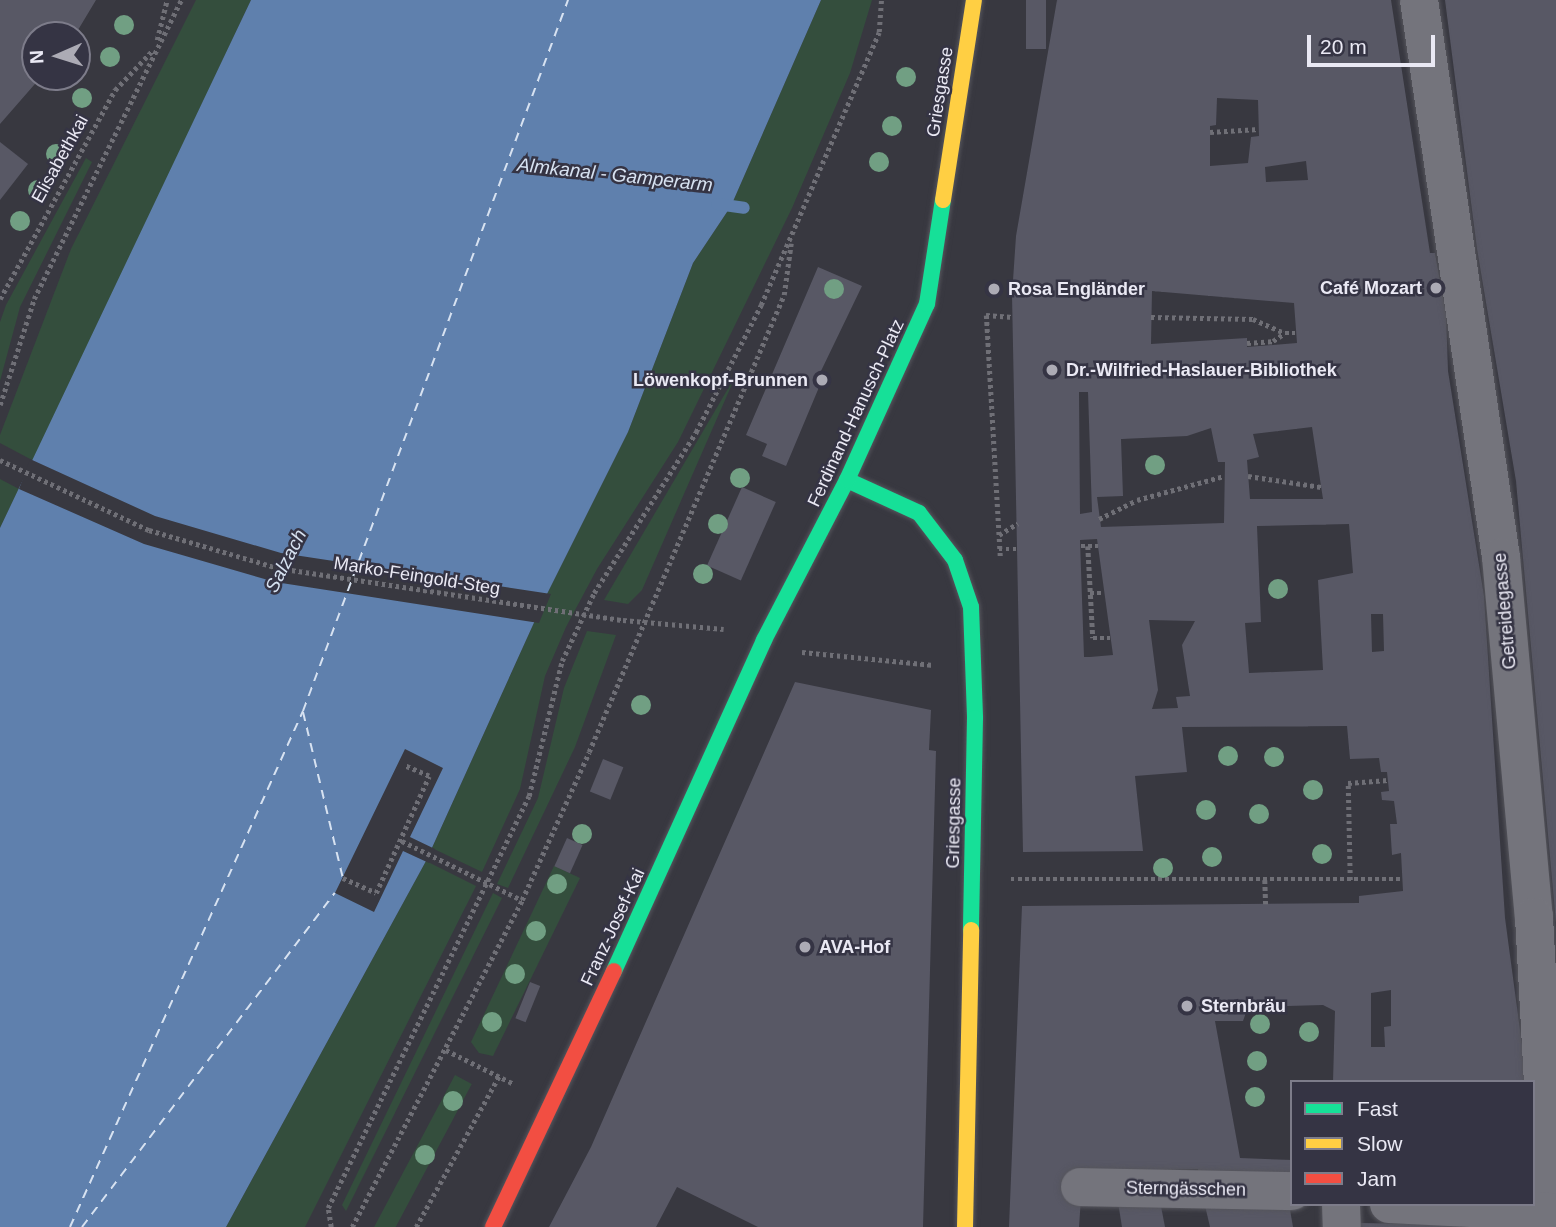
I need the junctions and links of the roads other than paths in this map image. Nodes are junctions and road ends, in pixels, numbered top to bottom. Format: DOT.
graph roads {
  1 [pos="974,0"];
  2 [pos="1419,0"];
  3 [pos="945,190"];
  4 [pos="847,480"];
  5 [pos="764,640"];
  6 [pos="1080,1186"];
  7 [pos="1290,1191"];
  8 [pos="1341,1206"];
  9 [pos="1411,1206"];
  10 [pos="1551,1219"];
  11 [pos="493,1227"];
  12 [pos="965,1227"];
  13 [pos="1342,1227"];
  1 -- 3 [label="street, Griesgasse"];
  2 -- 10 [label="street, Getreidegasse"];
  3 -- 4 [label="street, Ferdinand-Hanusch-Platz"];
  4 -- 5 [label="street, Ferdinand-Hanusch-Platz"];
  4 -- 12 [label="street, Griesgasse"];
  5 -- 11 [label="street, Franz-Josef-Kai"];
  6 -- 7 [label="street, Sterngässchen"];
  8 -- 13 [label="street"];
  9 -- 10 [label="street"];
}
